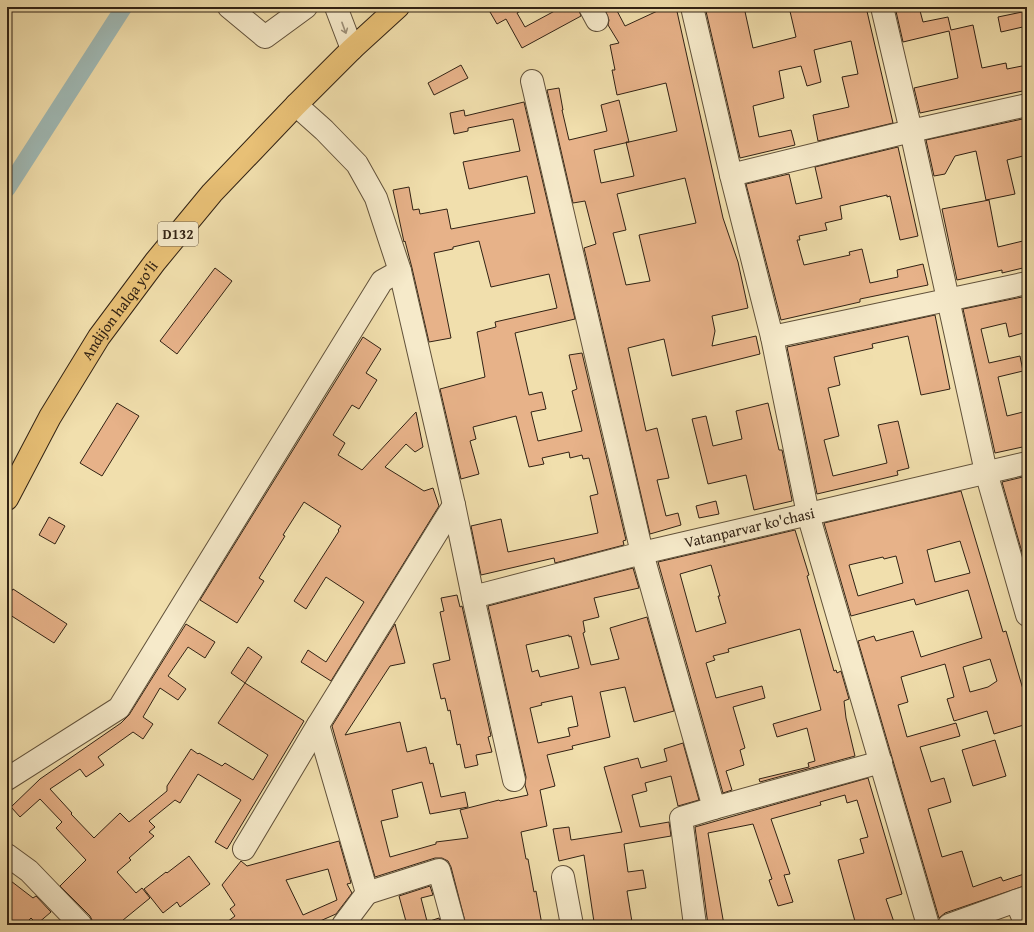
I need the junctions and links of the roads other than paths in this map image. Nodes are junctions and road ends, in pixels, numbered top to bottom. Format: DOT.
graph roads {
  1 [pos="229,7"];
  2 [pos="306,7"];
  3 [pos="336,7"];
  4 [pos="398,7"];
  5 [pos="692,7"];
  6 [pos="882,7"];
  7 [pos="352,49"];
  8 [pos="532,81"];
  9 [pos="296,105"];
  10 [pos="1027,105"];
  11 [pos="911,131"];
  12 [pos="731,175"];
  13 [pos="400,271"];
  14 [pos="1027,283"];
  15 [pos="949,300"];
  16 [pos="772,337"];
  17 [pos="1027,463"];
  18 [pos="986,472"];
  19 [pos="7,499"];
  20 [pos="454,505"];
  21 [pos="808,514"];
  22 [pos="642,553"];
  23 [pos="473,597"];
  24 [pos="1027,616"];
  25 [pos="318,725"];
  26 [pos="881,762"];
  27 [pos="7,779"];
  28 [pos="514,780"];
  29 [pos="714,808"];
  30 [pos="244,849"];
  31 [pos="7,854"];
  32 [pos="563,876"];
  33 [pos="367,893"];
  34 [pos="1022,899"];
  35 [pos="81,925"];
  36 [pos="343,925"];
  37 [pos="454,925"];
  38 [pos="572,925"];
  39 [pos="695,925"];
  40 [pos="928,925"];
  41 [pos="949,925"];
  42 [pos="1026,925"];
  1 -- 2 [label="street"];
  3 -- 7 [label="street, one-way"];
  4 -- 7 [label="highway, Andijon halqa yo‘li / D132"];
  5 -- 12 [label="street"];
  6 -- 11 [label="street"];
  7 -- 9 [label="highway, Andijon halqa yo‘li / D132"];
  8 -- 22 [label="street"];
  9 -- 13 [label="street"];
  9 -- 19 [label="highway, Andijon halqa yo‘li / D132"];
  10 -- 11 [label="street"];
  11 -- 12 [label="street"];
  11 -- 15 [label="street"];
  12 -- 16 [label="street"];
  13 -- 20 [label="street"];
  13 -- 27 [label="street"];
  14 -- 15 [label="street"];
  15 -- 16 [label="street"];
  15 -- 18 [label="street"];
  16 -- 21 [label="street"];
  17 -- 18 [label="street, Vatanparvar ko'chasi"];
  18 -- 21 [label="street, Vatanparvar ko'chasi"];
  18 -- 24 [label="street"];
  20 -- 23 [label="street"];
  20 -- 25 [label="street"];
  21 -- 22 [label="street, Vatanparvar ko'chasi"];
  21 -- 26 [label="street"];
  22 -- 23 [label="street, Vatanparvar ko'chasi"];
  22 -- 29 [label="street"];
  23 -- 28 [label="street"];
  25 -- 30 [label="street"];
  25 -- 33 [label="street"];
  26 -- 29 [label="street"];
  26 -- 40 [label="street"];
  29 -- 39 [label="street"];
  31 -- 35 [label="street"];
  32 -- 38 [label="street"];
  33 -- 36 [label="street"];
  33 -- 37 [label="street"];
  34 -- 41 [label="street"];
  34 -- 42 [label="street"];
}
